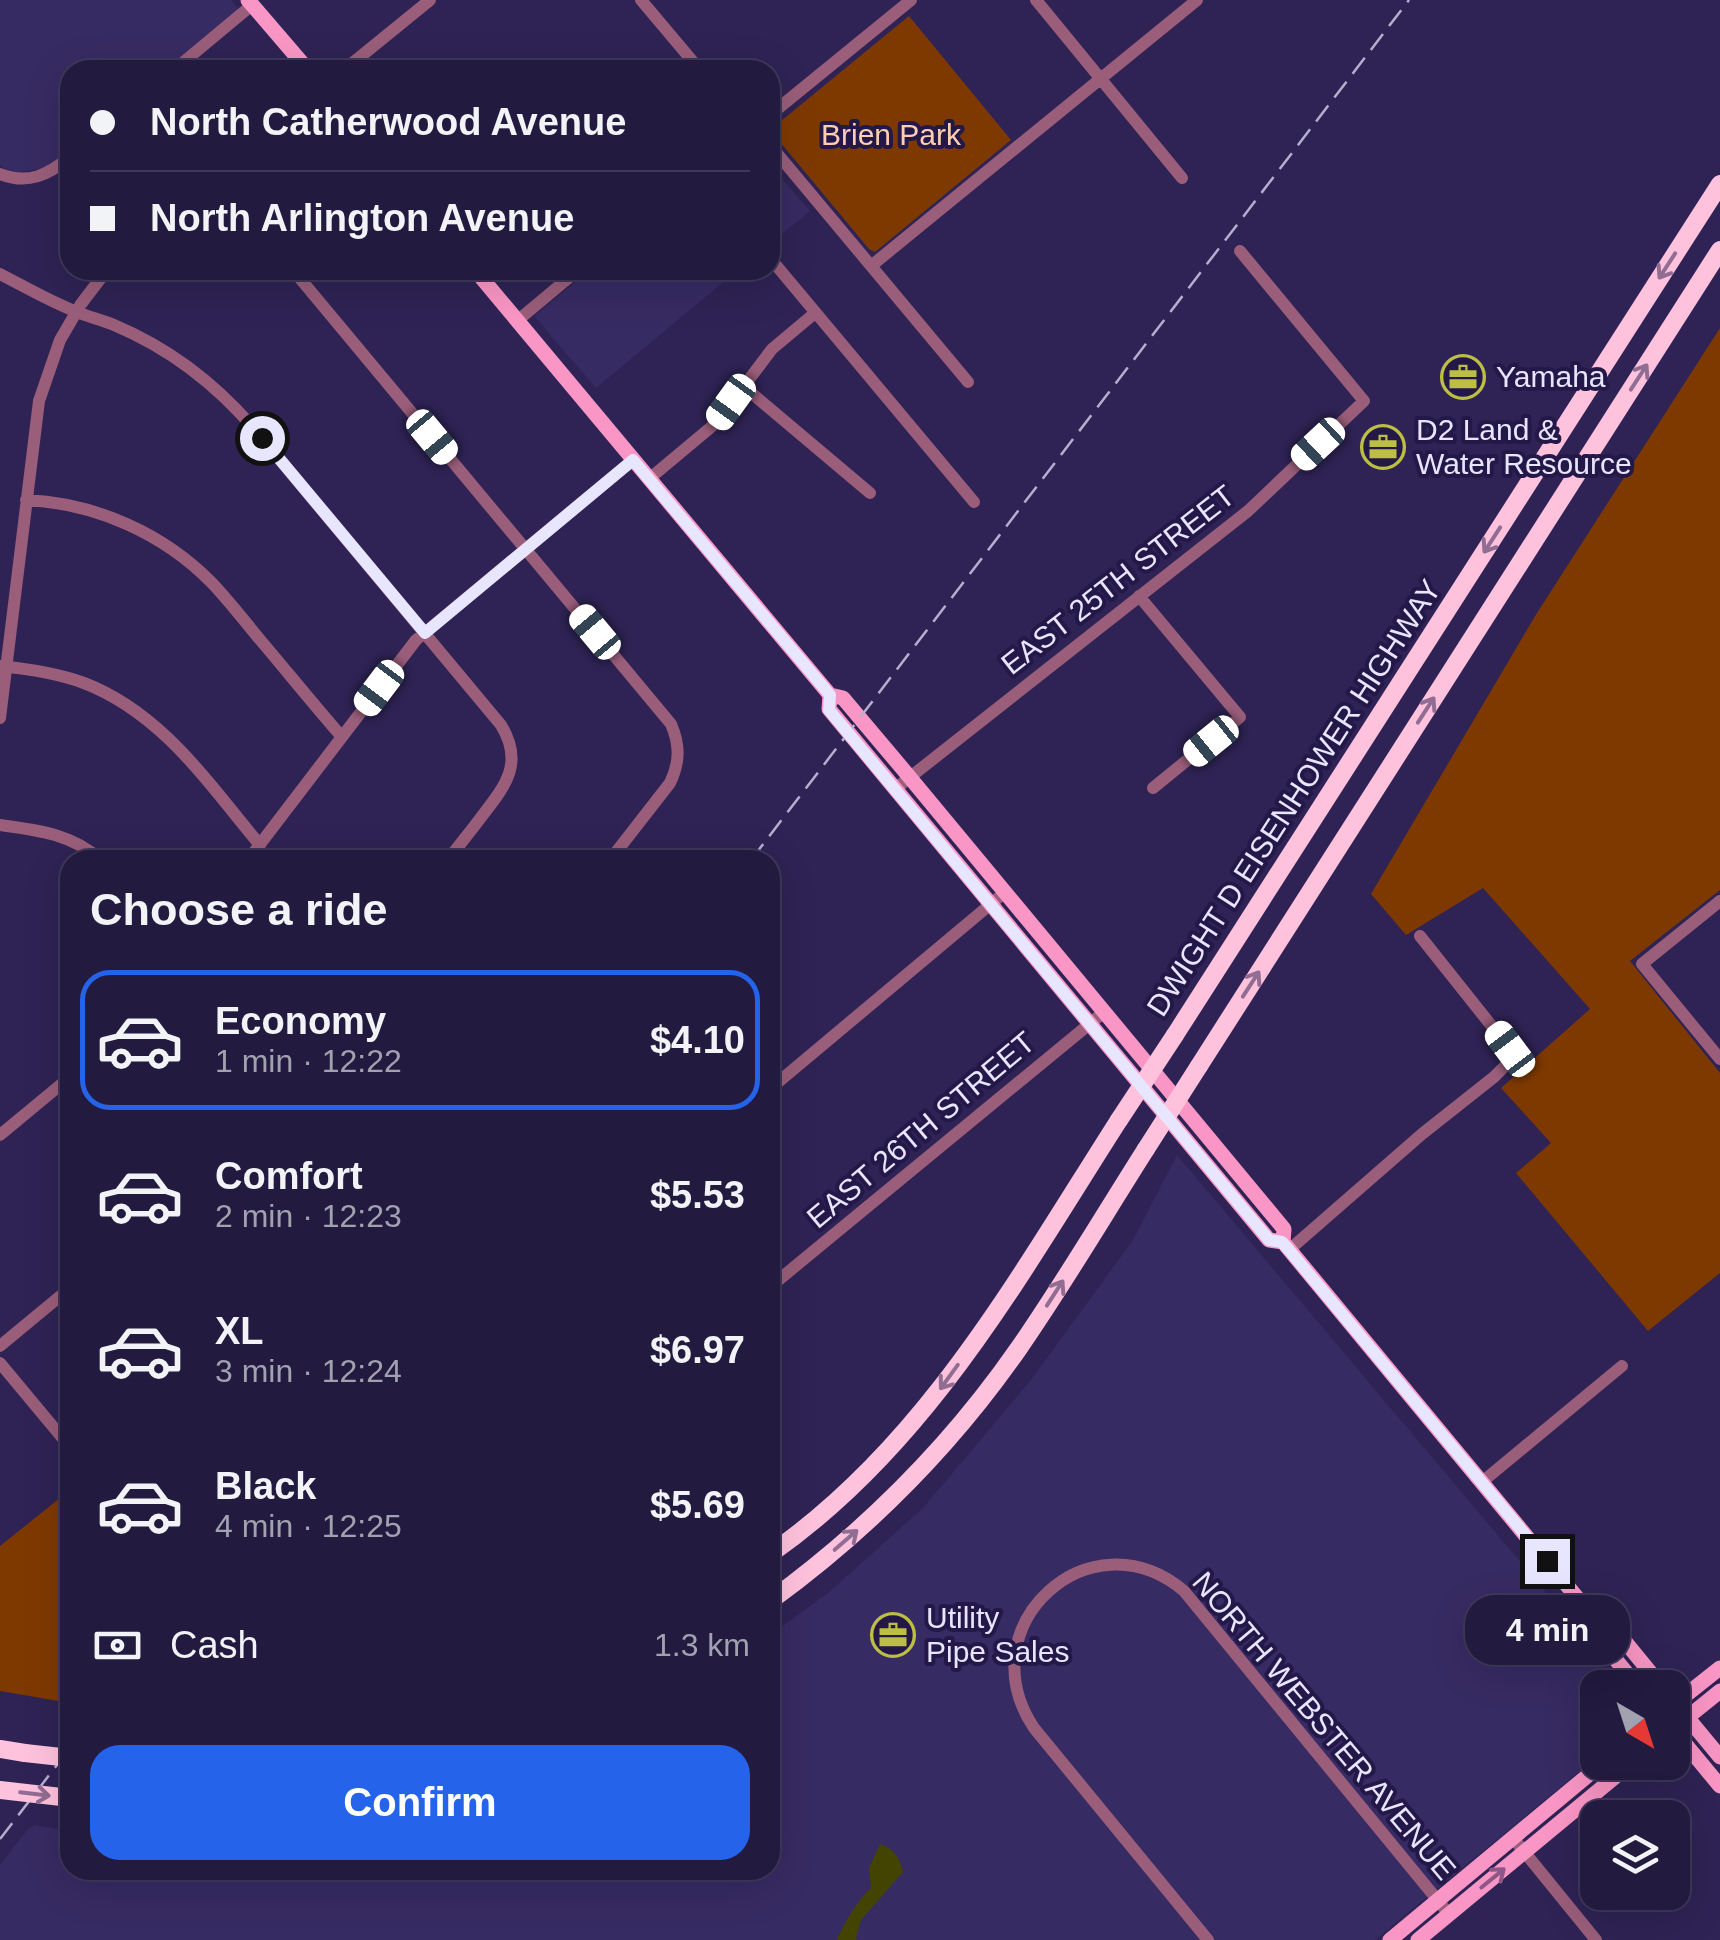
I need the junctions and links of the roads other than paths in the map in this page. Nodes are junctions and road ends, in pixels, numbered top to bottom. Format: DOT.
graph roads {
  1 [pos="430,0"];
  2 [pos="641,0"];
  3 [pos="911,0"];
  4 [pos="1036,0"];
  5 [pos="1197,0"];
  6 [pos="250,2"];
  7 [pos="185,60"];
  8 [pos="299,60"];
  9 [pos="356,60"];
  10 [pos="692,60"];
  11 [pos="1102,78"];
  12 [pos="780,107"];
  13 [pos="780,157"];
  14 [pos="60,166"];
  15 [pos="0,174"];
  16 [pos="1182,178"];
  17 [pos="1720,184"];
  18 [pos="1240,250"];
  19 [pos="1720,250"];
  20 [pos="871,266"];
  21 [pos="780,270"];
  22 [pos="0,274"];
  23 [pos="100,280"];
  24 [pos="301,280"];
  25 [pos="482,280"];
  26 [pos="566,280"];
  27 [pos="76,312"];
  28 [pos="816,313"];
  29 [pos="517,321"];
  30 [pos="968,382"];
  31 [pos="743,386"];
  32 [pos="633,460"];
  33 [pos="649,479"];
  34 [pos="870,493"];
  35 [pos="26,500"];
  36 [pos="974,502"];
  37 [pos="526,549"];
  38 [pos="1139,596"];
  39 [pos="425,633"];
  40 [pos="3,666"];
  41 [pos="830,695"];
  42 [pos="0,718"];
  43 [pos="342,738"];
  44 [pos="910,777"];
  45 [pos="895,788"];
  46 [pos="1153,788"];
  47 [pos="0,825"];
  48 [pos="260,845"];
  49 [pos="89,850"];
  50 [pos="256,850"];
  51 [pos="456,850"];
  52 [pos="618,850"];
  53 [pos="1005,892"];
  54 [pos="1720,902"];
  55 [pos="991,904"];
  56 [pos="1420,936"];
  57 [pos="1104,1012"];
  58 [pos="1090,1024"];
  59 [pos="1720,1059"];
  60 [pos="780,1081"];
  61 [pos="60,1085"];
  62 [pos="0,1135"];
  63 [pos="1286,1246"];
  64 [pos="780,1279"];
  65 [pos="60,1296"];
  66 [pos="0,1346"];
  67 [pos="0,1363"];
  68 [pos="1622,1366"];
  69 [pos="60,1435"];
  70 [pos="1482,1482"];
  71 [pos="780,1546"];
  72 [pos="780,1593"];
  73 [pos="1603,1629"];
  74 [pos="1720,1668"];
  75 [pos="1624,1670"];
  76 [pos="1648,1670"];
  77 [pos="1690,1691"];
  78 [pos="1720,1691"];
  79 [pos="1690,1716"];
  80 [pos="1690,1720"];
  81 [pos="0,1749"];
  82 [pos="1690,1750"];
  83 [pos="60,1757"];
  84 [pos="1720,1757"];
  85 [pos="1582,1780"];
  86 [pos="1611,1780"];
  87 [pos="1720,1786"];
  88 [pos="0,1790"];
  89 [pos="60,1797"];
  90 [pos="1513,1838"];
  91 [pos="1525,1852"];
  92 [pos="1438,1900"];
  93 [pos="1449,1914"];
  94 [pos="1208,1940"];
  95 [pos="1390,1940"];
  96 [pos="1418,1940"];
  97 [pos="1596,1940"];
  1 -- 9 [label="street"];
  2 -- 10 [label="street"];
  3 -- 12 [label="street"];
  4 -- 11 [label="street"];
  5 -- 11 [label="street"];
  6 -- 7 [label="street"];
  6 -- 8 [label="main road"];
  11 -- 16 [label="street"];
  11 -- 20 [label="street"];
  13 -- 20 [label="street"];
  14 -- 15 [label="street"];
  17 -- 71 [label="highway, DWIGHT D EISENHOWER HIGHWAY, one-way, bridge"];
  18 -- 38 [label="street, EAST 25TH STREET"];
  72 -- 19 [label="highway, DWIGHT D EISENHOWER HIGHWAY, one-way, bridge"];
  20 -- 30 [label="street"];
  21 -- 28 [label="street"];
  22 -- 27 [label="street"];
  23 -- 27 [label="street"];
  24 -- 37 [label="street"];
  25 -- 29 [label="main road"];
  26 -- 29 [label="street"];
  27 -- 35 [label="street"];
  27 -- 39 [label="street"];
  28 -- 31 [label="street"];
  28 -- 36 [label="street"];
  29 -- 32 [label="main road"];
  31 -- 33 [label="street"];
  31 -- 34 [label="street"];
  32 -- 33 [label="main road"];
  32 -- 37 [label="street"];
  33 -- 41 [label="main road"];
  35 -- 40 [label="street"];
  35 -- 43 [label="street"];
  37 -- 39 [label="street"];
  37 -- 52 [label="street"];
  38 -- 44 [label="street, EAST 25TH STREET"];
  38 -- 46 [label="street"];
  39 -- 43 [label="street"];
  39 -- 51 [label="street"];
  40 -- 42 [label="street"];
  40 -- 48 [label="street"];
  41 -- 44 [label="main road"];
  41 -- 45 [label="main road"];
  43 -- 48 [label="street"];
  44 -- 45 [label="street, EAST 25TH STREET"];
  44 -- 53 [label="main road"];
  45 -- 55 [label="main road"];
  47 -- 49 [label="street"];
  48 -- 50 [label="street"];
  53 -- 55 [label="street"];
  53 -- 57 [label="main road"];
  54 -- 59 [label="street"];
  55 -- 58 [label="main road"];
  55 -- 60 [label="street"];
  56 -- 63 [label="street"];
  57 -- 58 [label="street, EAST 26TH STREET"];
  57 -- 63 [label="main road"];
  58 -- 63 [label="main road"];
  58 -- 64 [label="street, EAST 26TH STREET"];
  61 -- 62 [label="street"];
  63 -- 70 [label="main road"];
  65 -- 66 [label="street"];
  67 -- 69 [label="street"];
  68 -- 70 [label="street"];
  70 -- 73 [label="main road"];
  73 -- 75 [label="main road"];
  73 -- 76 [label="main road"];
  74 -- 77 [label="main road"];
  78 -- 79 [label="main road"];
  80 -- 84 [label="main road"];
  81 -- 83 [label="highway, bridge"];
  82 -- 87 [label="main road"];
  85 -- 90 [label="main road"];
  86 -- 91 [label="main road"];
  88 -- 89 [label="highway, one-way, bridge"];
  90 -- 91 [label="street"];
  90 -- 92 [label="main road"];
  93 -- 91 [label="main road, one-way"];
  91 -- 97 [label="street"];
  92 -- 93 [label="street, NORTH WEBSTER AVENUE"];
  92 -- 94 [label="street, NORTH WEBSTER AVENUE"];
  92 -- 95 [label="main road"];
  93 -- 96 [label="main road"];
}
